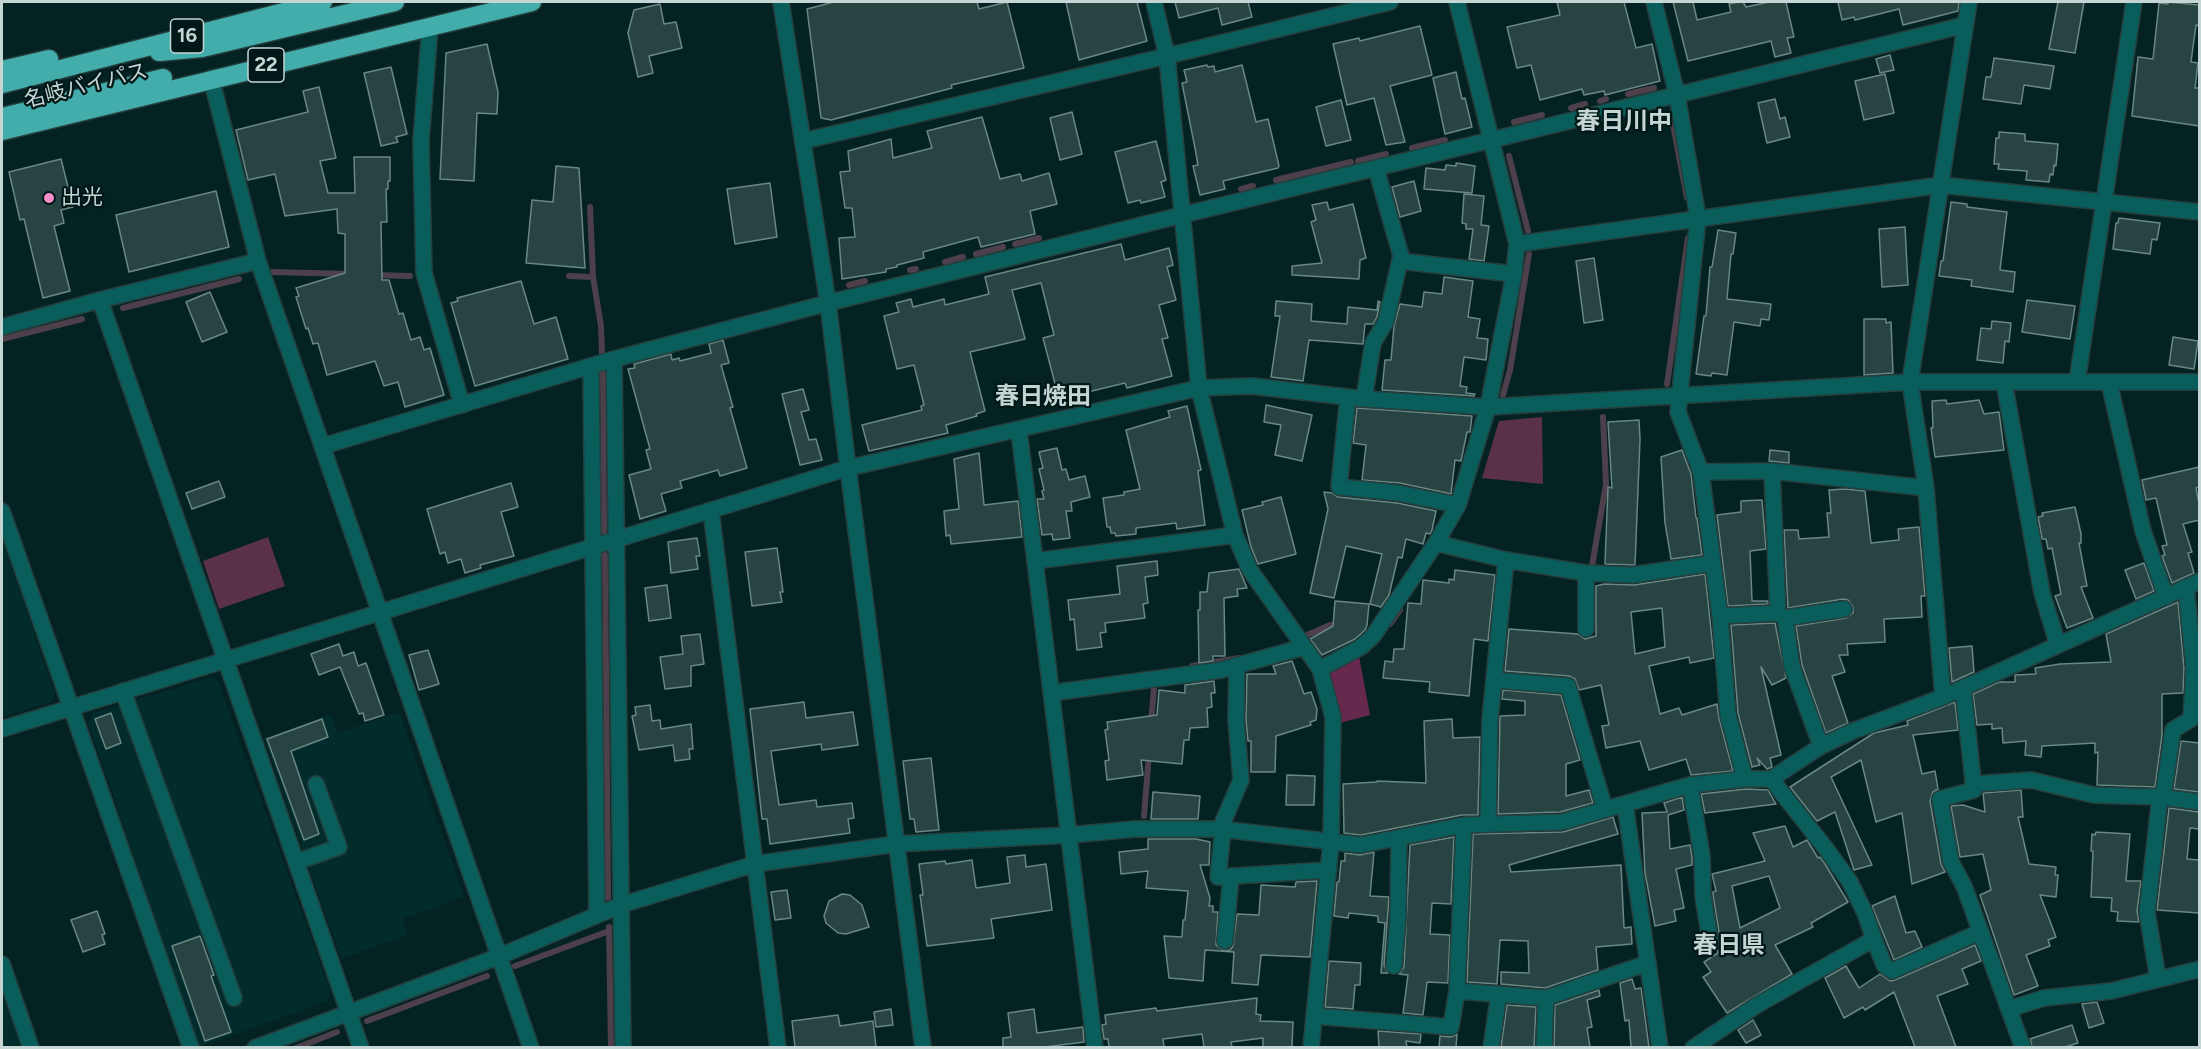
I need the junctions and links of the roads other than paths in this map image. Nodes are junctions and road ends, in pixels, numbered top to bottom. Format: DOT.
graph roads {
  1 [pos="286,2"];
  2 [pos="324,2"];
  3 [pos="395,2"];
  4 [pos="480,2"];
  5 [pos="532,2"];
  6 [pos="781,2"];
  7 [pos="1154,2"];
  8 [pos="1390,2"];
  9 [pos="1457,2"];
  10 [pos="1653,2"];
  11 [pos="1969,2"];
  12 [pos="2134,2"];
  13 [pos="1965,25"];
  14 [pos="430,26"];
  15 [pos="107,56"];
  16 [pos="1167,56"];
  17 [pos="2,70"];
  18 [pos="211,78"];
  19 [pos="2,84"];
  20 [pos="1677,95"];
  21 [pos="2,117"];
  22 [pos="2,130"];
  23 [pos="1491,140"];
  24 [pos="803,141"];
  25 [pos="1376,168"];
  26 [pos="1941,185"];
  27 [pos="2104,202"];
  28 [pos="2199,212"];
  29 [pos="1182,215"];
  30 [pos="1698,218"];
  31 [pos="1517,244"];
  32 [pos="258,261"];
  33 [pos="1400,261"];
  34 [pos="1514,274"];
  35 [pos="100,300"];
  36 [pos="828,303"];
  37 [pos="2,327"];
  38 [pos="614,359"];
  39 [pos="591,367"];
  40 [pos="1910,382"];
  41 [pos="2004,382"];
  42 [pos="2077,382"];
  43 [pos="2109,382"];
  44 [pos="2199,382"];
  45 [pos="1199,388"];
  46 [pos="1680,395"];
  47 [pos="1356,398"];
  48 [pos="462,405"];
  49 [pos="1488,407"];
  50 [pos="1019,431"];
  51 [pos="323,446"];
  52 [pos="848,468"];
  53 [pos="1772,471"];
  54 [pos="1701,472"];
  55 [pos="1926,488"];
  56 [pos="1458,506"];
  57 [pos="2,511"];
  58 [pos="711,511"];
  59 [pos="1234,535"];
  60 [pos="615,541"];
  61 [pos="1436,543"];
  62 [pos="593,548"];
  63 [pos="1506,560"];
  64 [pos="1035,561"];
  65 [pos="1713,563"];
  66 [pos="1586,573"];
  67 [pos="2193,584"];
  68 [pos="2166,597"];
  69 [pos="1844,609"];
  70 [pos="381,613"];
  71 [pos="1781,615"];
  72 [pos="1720,616"];
  73 [pos="1586,629"];
  74 [pos="2058,645"];
  75 [pos="1304,647"];
  76 [pos="226,660"];
  77 [pos="1237,665"];
  78 [pos="1320,669"];
  79 [pos="1494,680"];
  80 [pos="1963,688"];
  81 [pos="123,692"];
  82 [pos="1051,693"];
  83 [pos="1943,697"];
  84 [pos="71,708"];
  85 [pos="2,729"];
  86 [pos="1821,746"];
  87 [pos="1744,779"];
  88 [pos="1771,779"];
  89 [pos="316,784"];
  90 [pos="1974,784"];
  91 [pos="1690,785"];
  92 [pos="2162,797"];
  93 [pos="2199,802"];
  94 [pos="1625,804"];
  95 [pos="1605,809"];
  96 [pos="1488,824"];
  97 [pos="1464,825"];
  98 [pos="1222,829"];
  99 [pos="1069,835"];
  100 [pos="1399,838"];
  101 [pos="1331,843"];
  102 [pos="896,844"];
  103 [pos="296,862"];
  104 [pos="755,864"];
  105 [pos="1329,870"];
  106 [pos="1231,876"];
  107 [pos="621,905"];
  108 [pos="597,915"];
  109 [pos="1980,932"];
  110 [pos="1710,939"];
  111 [pos="1874,939"];
  112 [pos="1225,940"];
  113 [pos="500,956"];
  114 [pos="1648,963"];
  115 [pos="2,964"];
  116 [pos="1394,966"];
  117 [pos="2199,969"];
  118 [pos="2158,979"];
  119 [pos="1457,991"];
  120 [pos="1499,994"];
  121 [pos="234,998"];
  122 [pos="1546,998"];
  123 [pos="2009,1009"];
  124 [pos="348,1012"];
  125 [pos="1314,1016"];
  126 [pos="31,1047"];
  127 [pos="191,1047"];
  128 [pos="255,1047"];
  129 [pos="361,1047"];
  130 [pos="531,1047"];
  131 [pos="623,1047"];
  132 [pos="778,1047"];
  133 [pos="923,1047"];
  134 [pos="1095,1047"];
  135 [pos="1311,1047"];
  136 [pos="1491,1047"];
  137 [pos="1544,1047"];
  138 [pos="1660,1047"];
  139 [pos="1693,1047"];
  140 [pos="2023,1047"];
  1 -- 17 [label="highway, 名岐バイパス"];
  2 -- 15 [label="highway, 16"];
  3 -- 15 [label="highway"];
  4 -- 21 [label="highway, 16"];
  5 -- 14 [label="highway, 名岐バイパス / 22"];
  6 -- 24 [label="street"];
  7 -- 16 [label="street"];
  8 -- 16 [label="street"];
  9 -- 23 [label="street"];
  10 -- 20 [label="street"];
  11 -- 13 [label="street"];
  12 -- 27 [label="street"];
  13 -- 20 [label="street"];
  13 -- 26 [label="street"];
  14 -- 18 [label="highway, 名岐バイパス / 22"];
  14 -- 48 [label="street"];
  15 -- 19 [label="highway, 16"];
  16 -- 24 [label="street"];
  16 -- 29 [label="street"];
  18 -- 22 [label="highway, 名岐バイパス / 22"];
  18 -- 32 [label="street"];
  20 -- 23 [label="street"];
  20 -- 30 [label="street"];
  23 -- 25 [label="street"];
  23 -- 31 [label="street"];
  24 -- 36 [label="street"];
  25 -- 29 [label="street"];
  25 -- 33 [label="street"];
  26 -- 27 [label="street"];
  26 -- 30 [label="street"];
  26 -- 40 [label="street"];
  27 -- 28 [label="street"];
  27 -- 42 [label="street"];
  29 -- 36 [label="street"];
  29 -- 45 [label="street"];
  30 -- 31 [label="street"];
  30 -- 46 [label="street"];
  31 -- 34 [label="street"];
  32 -- 35 [label="street"];
  32 -- 51 [label="street"];
  33 -- 34 [label="street"];
  33 -- 47 [label="street"];
  34 -- 49 [label="street"];
  35 -- 37 [label="street"];
  35 -- 76 [label="street"];
  36 -- 38 [label="street"];
  36 -- 52 [label="street"];
  38 -- 39 [label="street"];
  38 -- 60 [label="street"];
  39 -- 48 [label="street"];
  39 -- 62 [label="street"];
  40 -- 41 [label="street"];
  40 -- 46 [label="street"];
  40 -- 55 [label="street"];
  41 -- 42 [label="street"];
  41 -- 74 [label="street"];
  42 -- 43 [label="street"];
  43 -- 44 [label="street"];
  43 -- 68 [label="street"];
  45 -- 47 [label="street"];
  45 -- 50 [label="street"];
  45 -- 59 [label="street"];
  46 -- 49 [label="street"];
  46 -- 54 [label="street"];
  47 -- 49 [label="street"];
  47 -- 56 [label="street"];
  48 -- 51 [label="street"];
  49 -- 56 [label="street"];
  50 -- 52 [label="street"];
  50 -- 64 [label="street"];
  51 -- 70 [label="street"];
  52 -- 58 [label="street"];
  52 -- 102 [label="street"];
  53 -- 54 [label="street"];
  53 -- 55 [label="street"];
  53 -- 71 [label="street"];
  54 -- 65 [label="street"];
  55 -- 83 [label="street"];
  56 -- 61 [label="street"];
  57 -- 84 [label="street"];
  58 -- 60 [label="street"];
  58 -- 104 [label="street"];
  59 -- 64 [label="street"];
  59 -- 75 [label="street"];
  60 -- 62 [label="street"];
  60 -- 107 [label="street"];
  61 -- 63 [label="street"];
  61 -- 78 [label="street"];
  62 -- 70 [label="street"];
  62 -- 108 [label="street"];
  63 -- 66 [label="street"];
  63 -- 79 [label="street"];
  64 -- 82 [label="street"];
  65 -- 66 [label="street"];
  65 -- 72 [label="street"];
  66 -- 73 [label="street"];
  67 -- 68 [label="street"];
  67 -- 92 [label="street"];
  68 -- 74 [label="street"];
  69 -- 71 [label="street"];
  70 -- 76 [label="street"];
  70 -- 113 [label="street"];
  71 -- 72 [label="street"];
  71 -- 86 [label="street"];
  72 -- 87 [label="street"];
  74 -- 80 [label="street"];
  75 -- 77 [label="street"];
  75 -- 78 [label="street"];
  76 -- 81 [label="street"];
  76 -- 103 [label="street"];
  77 -- 82 [label="street"];
  77 -- 98 [label="street"];
  78 -- 101 [label="street"];
  79 -- 95 [label="street"];
  79 -- 96 [label="street"];
  80 -- 83 [label="street"];
  80 -- 90 [label="street"];
  81 -- 84 [label="street"];
  81 -- 121 [label="street"];
  82 -- 99 [label="street"];
  83 -- 86 [label="street"];
  84 -- 85 [label="street"];
  84 -- 127 [label="street"];
  86 -- 88 [label="street"];
  87 -- 88 [label="street"];
  87 -- 91 [label="street"];
  88 -- 111 [label="street"];
  89 -- 103 [label="street"];
  90 -- 92 [label="street"];
  90 -- 109 [label="street"];
  91 -- 94 [label="street"];
  91 -- 110 [label="street"];
  92 -- 93 [label="street"];
  92 -- 118 [label="street"];
  94 -- 95 [label="street"];
  94 -- 114 [label="street"];
  95 -- 96 [label="street"];
  96 -- 97 [label="street"];
  97 -- 100 [label="street"];
  97 -- 119 [label="street"];
  98 -- 99 [label="street"];
  98 -- 101 [label="street"];
  98 -- 106 [label="street"];
  99 -- 102 [label="street"];
  99 -- 134 [label="street"];
  100 -- 101 [label="street"];
  100 -- 116 [label="street"];
  101 -- 105 [label="street"];
  102 -- 104 [label="street"];
  102 -- 133 [label="street"];
  103 -- 124 [label="street"];
  104 -- 107 [label="street"];
  104 -- 132 [label="street"];
  105 -- 106 [label="street"];
  105 -- 125 [label="street"];
  106 -- 112 [label="street"];
  107 -- 108 [label="street"];
  107 -- 131 [label="street"];
  108 -- 113 [label="street"];
  109 -- 111 [label="street"];
  109 -- 123 [label="street"];
  111 -- 139 [label="street"];
  113 -- 124 [label="street"];
  113 -- 130 [label="street"];
  114 -- 122 [label="street"];
  114 -- 138 [label="street"];
  115 -- 126 [label="street"];
  117 -- 118 [label="street"];
  118 -- 123 [label="street"];
  119 -- 120 [label="street"];
  119 -- 125 [label="street"];
  120 -- 122 [label="street"];
  120 -- 136 [label="street"];
  122 -- 137 [label="street"];
  123 -- 140 [label="street"];
  124 -- 128 [label="street"];
  124 -- 129 [label="street"];
  125 -- 135 [label="street"];
}
